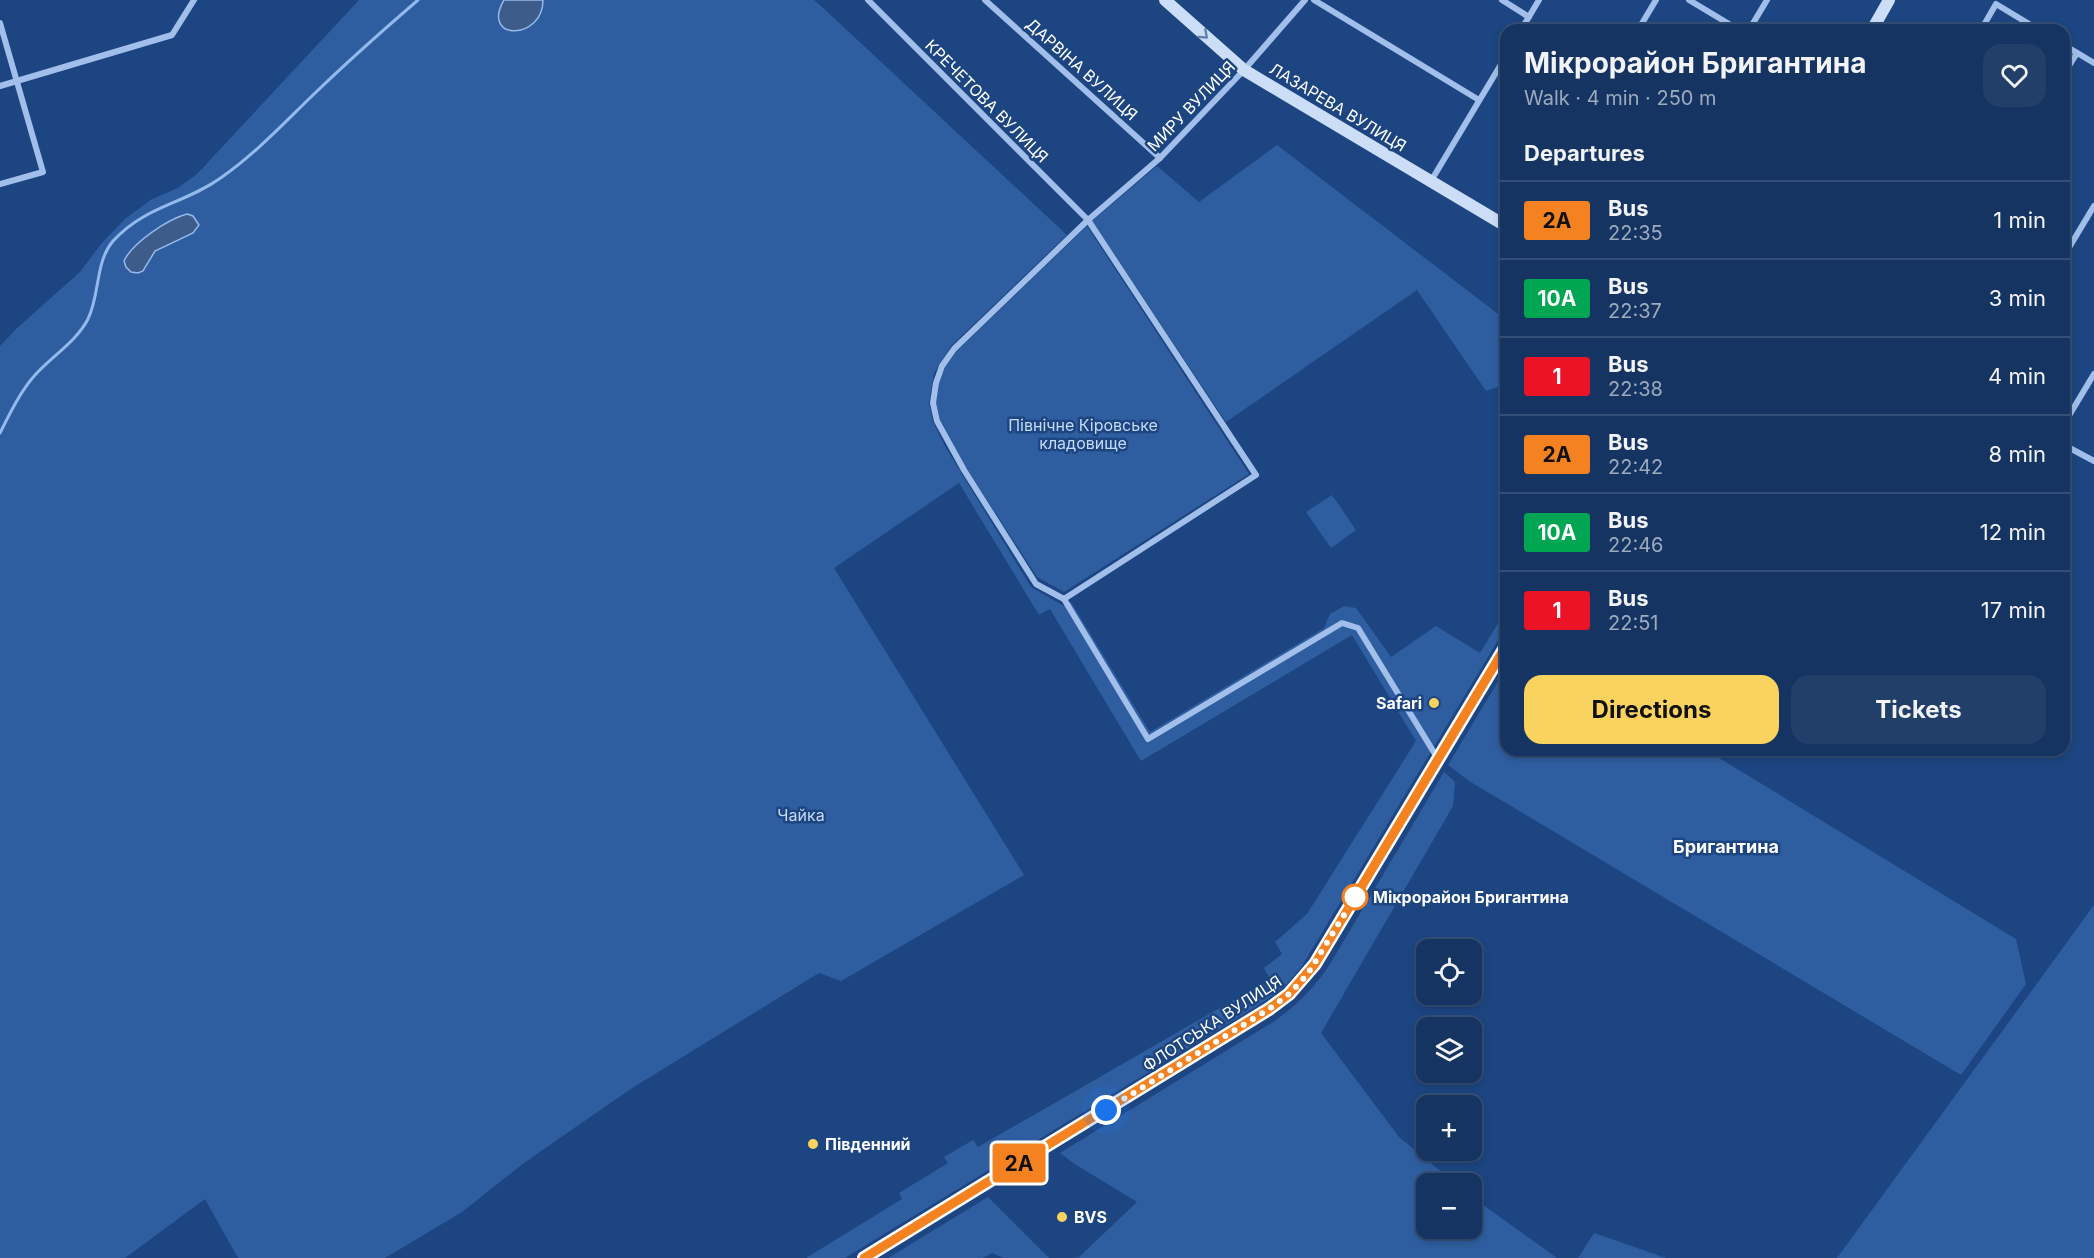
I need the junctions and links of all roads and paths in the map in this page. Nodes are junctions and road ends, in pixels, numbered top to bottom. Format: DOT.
graph roads {
  1 [pos="194,0"];
  2 [pos="868,0"];
  3 [pos="985,0"];
  4 [pos="1165,0"];
  5 [pos="1305,0"];
  6 [pos="1314,0"];
  7 [pos="1502,0"];
  8 [pos="1539,0"];
  9 [pos="1656,0"];
  10 [pos="1689,0"];
  11 [pos="1767,0"];
  12 [pos="1889,0"];
  13 [pos="1529,17"];
  14 [pos="0,23"];
  15 [pos="1525,24"];
  16 [pos="1642,24"];
  17 [pos="1729,24"];
  18 [pos="1753,24"];
  19 [pos="1875,24"];
  20 [pos="1984,24"];
  21 [pos="2029,24"];
  22 [pos="2070,49"];
  23 [pos="2077,53"];
  24 [pos="2094,63"];
  25 [pos="2070,64"];
  26 [pos="1500,66"];
  27 [pos="1244,70"];
  28 [pos="17,81"];
  29 [pos="0,86"];
  30 [pos="1479,100"];
  31 [pos="1160,158"];
  32 [pos="1431,181"];
  33 [pos="0,184"];
  34 [pos="2094,206"];
  35 [pos="1088,220"];
  36 [pos="1500,222"];
  37 [pos="2070,246"];
  38 [pos="2094,374"];
  39 [pos="2070,414"];
  40 [pos="2070,448"];
  41 [pos="2094,461"];
  42 [pos="1064,599"];
  43 [pos="1500,656"];
  44 [pos="1438,759"];
  45 [pos="864,1258"];
  1 -- 28 [label="street"];
  2 -- 35 [label="street, КРЕЧЕТОВА ВУЛИЦЯ"];
  3 -- 31 [label="street, ДАРВІНА ВУЛИЦЯ"];
  4 -- 27 [label="street, ЛАЗАРЕВА ВУЛИЦЯ, one-way"];
  5 -- 27 [label="street, МИРУ ВУЛИЦЯ"];
  6 -- 30 [label="street"];
  7 -- 13 [label="street"];
  8 -- 13 [label="street"];
  9 -- 16 [label="street"];
  10 -- 17 [label="street"];
  11 -- 18 [label="street"];
  12 -- 19 [label="street"];
  13 -- 15 [label="street"];
  14 -- 28 [label="street"];
  20 -- 21 [label="street"];
  22 -- 23 [label="street"];
  23 -- 24 [label="street"];
  23 -- 25 [label="street"];
  26 -- 30 [label="street"];
  27 -- 31 [label="street, МИРУ ВУЛИЦЯ"];
  27 -- 32 [label="street, ЛАЗАРЕВА ВУЛИЦЯ"];
  28 -- 29 [label="street"];
  28 -- 33 [label="street"];
  30 -- 32 [label="street"];
  31 -- 35 [label="street, МИРУ ВУЛИЦЯ"];
  32 -- 36 [label="street, ЛАЗАРЕВА ВУЛИЦЯ"];
  34 -- 37 [label="street"];
  35 -- 42 [label="street, МИРУ ВУЛИЦЯ"];
  35 -- 42 [label="street, КРЕЧЕТОВА ВУЛИЦЯ"];
  38 -- 39 [label="street"];
  40 -- 41 [label="street"];
  42 -- 44 [label="street"];
  43 -- 44 [label="street, ФЛОТСЬКА ВУЛИЦЯ"];
  44 -- 45 [label="street, ФЛОТСЬКА ВУЛИЦЯ"];
}
